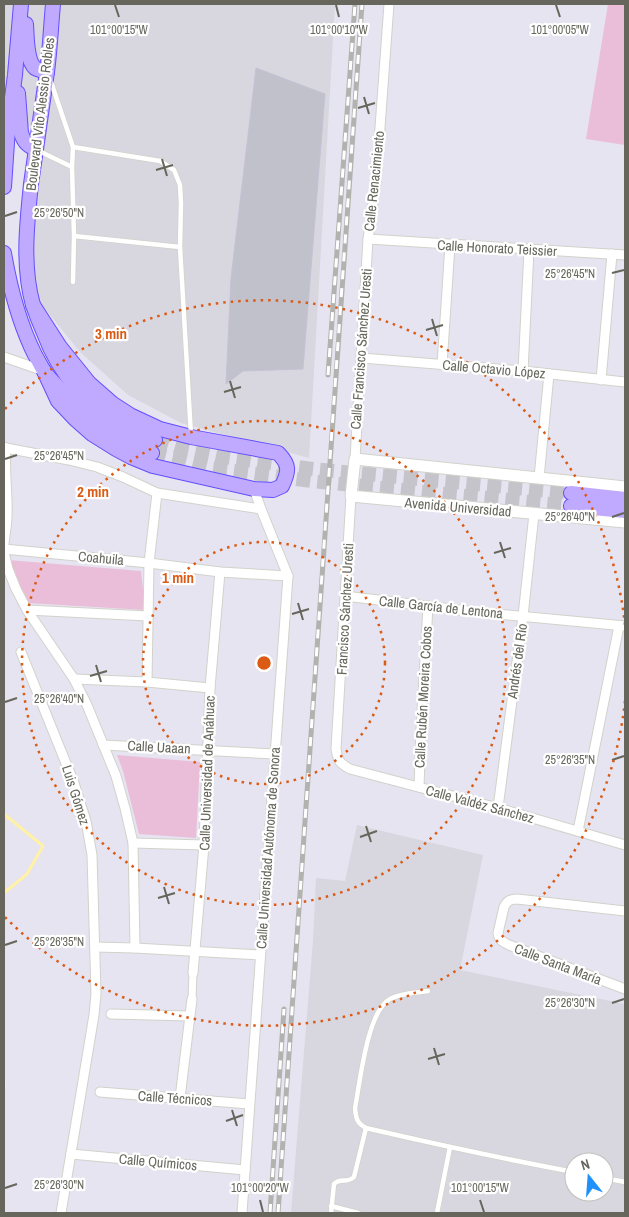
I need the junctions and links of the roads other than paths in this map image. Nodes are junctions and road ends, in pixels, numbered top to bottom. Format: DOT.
graph roads {
  1 [pos="22,4"];
  2 [pos="53,4"];
  3 [pos="389,4"];
  4 [pos="47,72"];
  5 [pos="15,75"];
  6 [pos="73,147"];
  7 [pos="35,149"];
  8 [pos="72,167"];
  9 [pos="4,186"];
  10 [pos="74,236"];
  11 [pos="368,240"];
  12 [pos="450,245"];
  13 [pos="180,247"];
  14 [pos="529,250"];
  15 [pos="4,253"];
  16 [pos="612,254"];
  17 [pos="625,255"];
  18 [pos="73,282"];
  19 [pos="33,305"];
  20 [pos="4,356"];
  21 [pos="362,358"];
  22 [pos="442,365"];
  23 [pos="44,371"];
  24 [pos="523,371"];
  25 [pos="549,374"];
  26 [pos="601,380"];
  27 [pos="625,382"];
  28 [pos="192,437"];
  29 [pos="5,448"];
  30 [pos="354,459"];
  31 [pos="539,478"];
  32 [pos="625,487"];
  33 [pos="254,489"];
  34 [pos="157,493"];
  35 [pos="351,496"];
  36 [pos="625,499"];
  37 [pos="261,509"];
  38 [pos="625,511"];
  39 [pos="534,514"];
  40 [pos="625,522"];
  41 [pos="4,544"];
  42 [pos="4,551"];
  43 [pos="149,563"];
  44 [pos="220,572"];
  45 [pos="288,576"];
  46 [pos="346,596"];
  47 [pos="428,606"];
  48 [pos="26,610"];
  49 [pos="148,616"];
  50 [pos="524,616"];
  51 [pos="622,626"];
  52 [pos="21,652"];
  53 [pos="74,679"];
  54 [pos="147,682"];
  55 [pos="210,688"];
  56 [pos="103,745"];
  57 [pos="209,750"];
  58 [pos="275,754"];
  59 [pos="338,760"];
  60 [pos="419,787"];
  61 [pos="498,808"];
  62 [pos="578,831"];
  63 [pos="133,843"];
  64 [pos="204,844"];
  65 [pos="625,845"];
  66 [pos="625,911"];
  67 [pos="95,947"];
  68 [pos="135,948"];
  69 [pos="194,952"];
  70 [pos="260,955"];
  71 [pos="193,973"];
  72 [pos="625,989"];
  73 [pos="428,991"];
  74 [pos="192,999"];
  75 [pos="111,1014"];
  76 [pos="190,1016"];
  77 [pos="100,1092"];
  78 [pos="180,1098"];
  79 [pos="249,1104"];
  80 [pos="366,1128"];
  81 [pos="450,1147"];
  82 [pos="71,1154"];
  83 [pos="245,1170"];
  84 [pos="564,1170"];
  85 [pos="332,1206"];
  86 [pos="61,1213"];
  87 [pos="242,1213"];
  88 [pos="330,1213"];
  89 [pos="358,1213"];
  90 [pos="438,1213"];
  1 -- 4 [label="main road"];
  1 -- 5 [label="main road, Boulevard Vito Alessio Robles"];
  2 -- 4 [label="main road, Boulevard Vito Alessio Robles"];
  3 -- 11 [label="street, Calle Renacimiento"];
  4 -- 6 [label="lane"];
  4 -- 7 [label="main road, Boulevard Vito Alessio Robles"];
  5 -- 7 [label="main road"];
  5 -- 9 [label="main road, Boulevard Vito Alessio Robles"];
  6 -- 8 [label="lane"];
  6 -- 13 [label="lane"];
  7 -- 8 [label="lane"];
  7 -- 19 [label="main road, Boulevard Vito Alessio Robles"];
  8 -- 10 [label="lane"];
  10 -- 13 [label="lane"];
  10 -- 18 [label="lane"];
  11 -- 12 [label="street, Calle Honorato Teissier"];
  11 -- 21 [label="street, Calle Francisco Sánchez Uresti"];
  12 -- 14 [label="street, Calle Honorato Teissier"];
  12 -- 22 [label="street"];
  13 -- 28 [label="lane"];
  14 -- 16 [label="street, Calle Honorato Teissier"];
  14 -- 24 [label="street"];
  15 -- 23 [label="main road, Boulevard Vito Alessio Robles"];
  16 -- 17 [label="street, Calle Honorato Teissier"];
  16 -- 26 [label="street"];
  19 -- 23 [label="main road, Boulevard Vito Alessio Robles"];
  19 -- 28 [label="main road"];
  20 -- 23 [label="street"];
  21 -- 22 [label="street, Calle Octavio López"];
  21 -- 30 [label="street, Calle Francisco Sánchez Uresti"];
  22 -- 24 [label="street, Calle Octavio López"];
  23 -- 33 [label="main road"];
  24 -- 25 [label="street, Calle Octavio López"];
  25 -- 26 [label="street, Calle Octavio López"];
  25 -- 31 [label="street"];
  26 -- 27 [label="street, Calle Octavio López"];
  28 -- 33 [label="main road"];
  29 -- 34 [label="street"];
  29 -- 41 [label="street"];
  30 -- 31 [label="street"];
  30 -- 35 [label="street, Francisco Sánchez Uresti"];
  31 -- 32 [label="street"];
  33 -- 37 [label="street, Calle Universidad Autónoma de Sonora"];
  34 -- 37 [label="street"];
  34 -- 43 [label="street"];
  35 -- 39 [label="street, Avenida Universidad"];
  35 -- 46 [label="street, Francisco Sánchez Uresti"];
  36 -- 38 [label="main road"];
  37 -- 45 [label="street, Calle Universidad Autónoma de Sonora"];
  39 -- 40 [label="street, Avenida Universidad"];
  39 -- 50 [label="street, Andrés del Río"];
  42 -- 43 [label="street, Coahuila"];
  42 -- 48 [label="street"];
  43 -- 44 [label="street, Coahuila"];
  43 -- 49 [label="street"];
  44 -- 45 [label="street, Coahuila"];
  44 -- 55 [label="street, Calle Universidad de Anáhuac"];
  45 -- 58 [label="street, Calle Universidad Autónoma de Sonora"];
  46 -- 47 [label="street, Calle García de Lentona"];
  46 -- 59 [label="street, Francisco Sánchez Uresti"];
  47 -- 50 [label="street, Calle García de Lentona"];
  47 -- 60 [label="street, Calle Rubén Moreira Cobos"];
  48 -- 49 [label="street"];
  48 -- 53 [label="street"];
  49 -- 54 [label="street"];
  50 -- 51 [label="street, Calle García de Lentona"];
  50 -- 61 [label="street, Andrés del Río"];
  51 -- 62 [label="street"];
  52 -- 67 [label="street, Luis Gómez"];
  53 -- 54 [label="street"];
  53 -- 56 [label="street"];
  54 -- 55 [label="street"];
  55 -- 57 [label="street, Calle Universidad de Anáhuac"];
  56 -- 57 [label="street, Calle Uaaan"];
  56 -- 63 [label="street"];
  57 -- 58 [label="street, Calle Uaaan"];
  57 -- 64 [label="street, Calle Universidad de Anáhuac"];
  58 -- 70 [label="street, Calle Universidad Autónoma de Sonora"];
  59 -- 60 [label="street, Calle Valdéz Sánchez"];
  60 -- 61 [label="street, Calle Valdéz Sánchez"];
  61 -- 62 [label="street, Calle Valdéz Sánchez"];
  62 -- 65 [label="street, Calle Valdéz Sánchez"];
  63 -- 64 [label="street"];
  63 -- 68 [label="street"];
  64 -- 69 [label="street, Calle Universidad de Anáhuac"];
  66 -- 72 [label="street, Calle Santa María"];
  67 -- 68 [label="street"];
  67 -- 82 [label="street, Luis Gómez"];
  68 -- 69 [label="street"];
  69 -- 70 [label="street"];
  69 -- 71 [label="street, Calle Universidad de Anáhuac"];
  70 -- 79 [label="street, Calle Universidad Autónoma de Sonora"];
  71 -- 74 [label="street"];
  73 -- 80 [label="lane"];
  74 -- 76 [label="street"];
  75 -- 76 [label="street"];
  76 -- 78 [label="street"];
  77 -- 78 [label="street, Calle Técnicos"];
  78 -- 79 [label="street, Calle Técnicos"];
  79 -- 83 [label="street, Calle Universidad Autónoma de Sonora"];
  80 -- 81 [label="lane"];
  80 -- 85 [label="lane"];
  81 -- 84 [label="lane"];
  81 -- 90 [label="lane"];
  82 -- 83 [label="street, Calle Químicos"];
  82 -- 86 [label="street, Luis Gómez"];
  83 -- 87 [label="street, Calle Universidad Autónoma de Sonora"];
  85 -- 88 [label="lane"];
  85 -- 89 [label="lane"];
}
